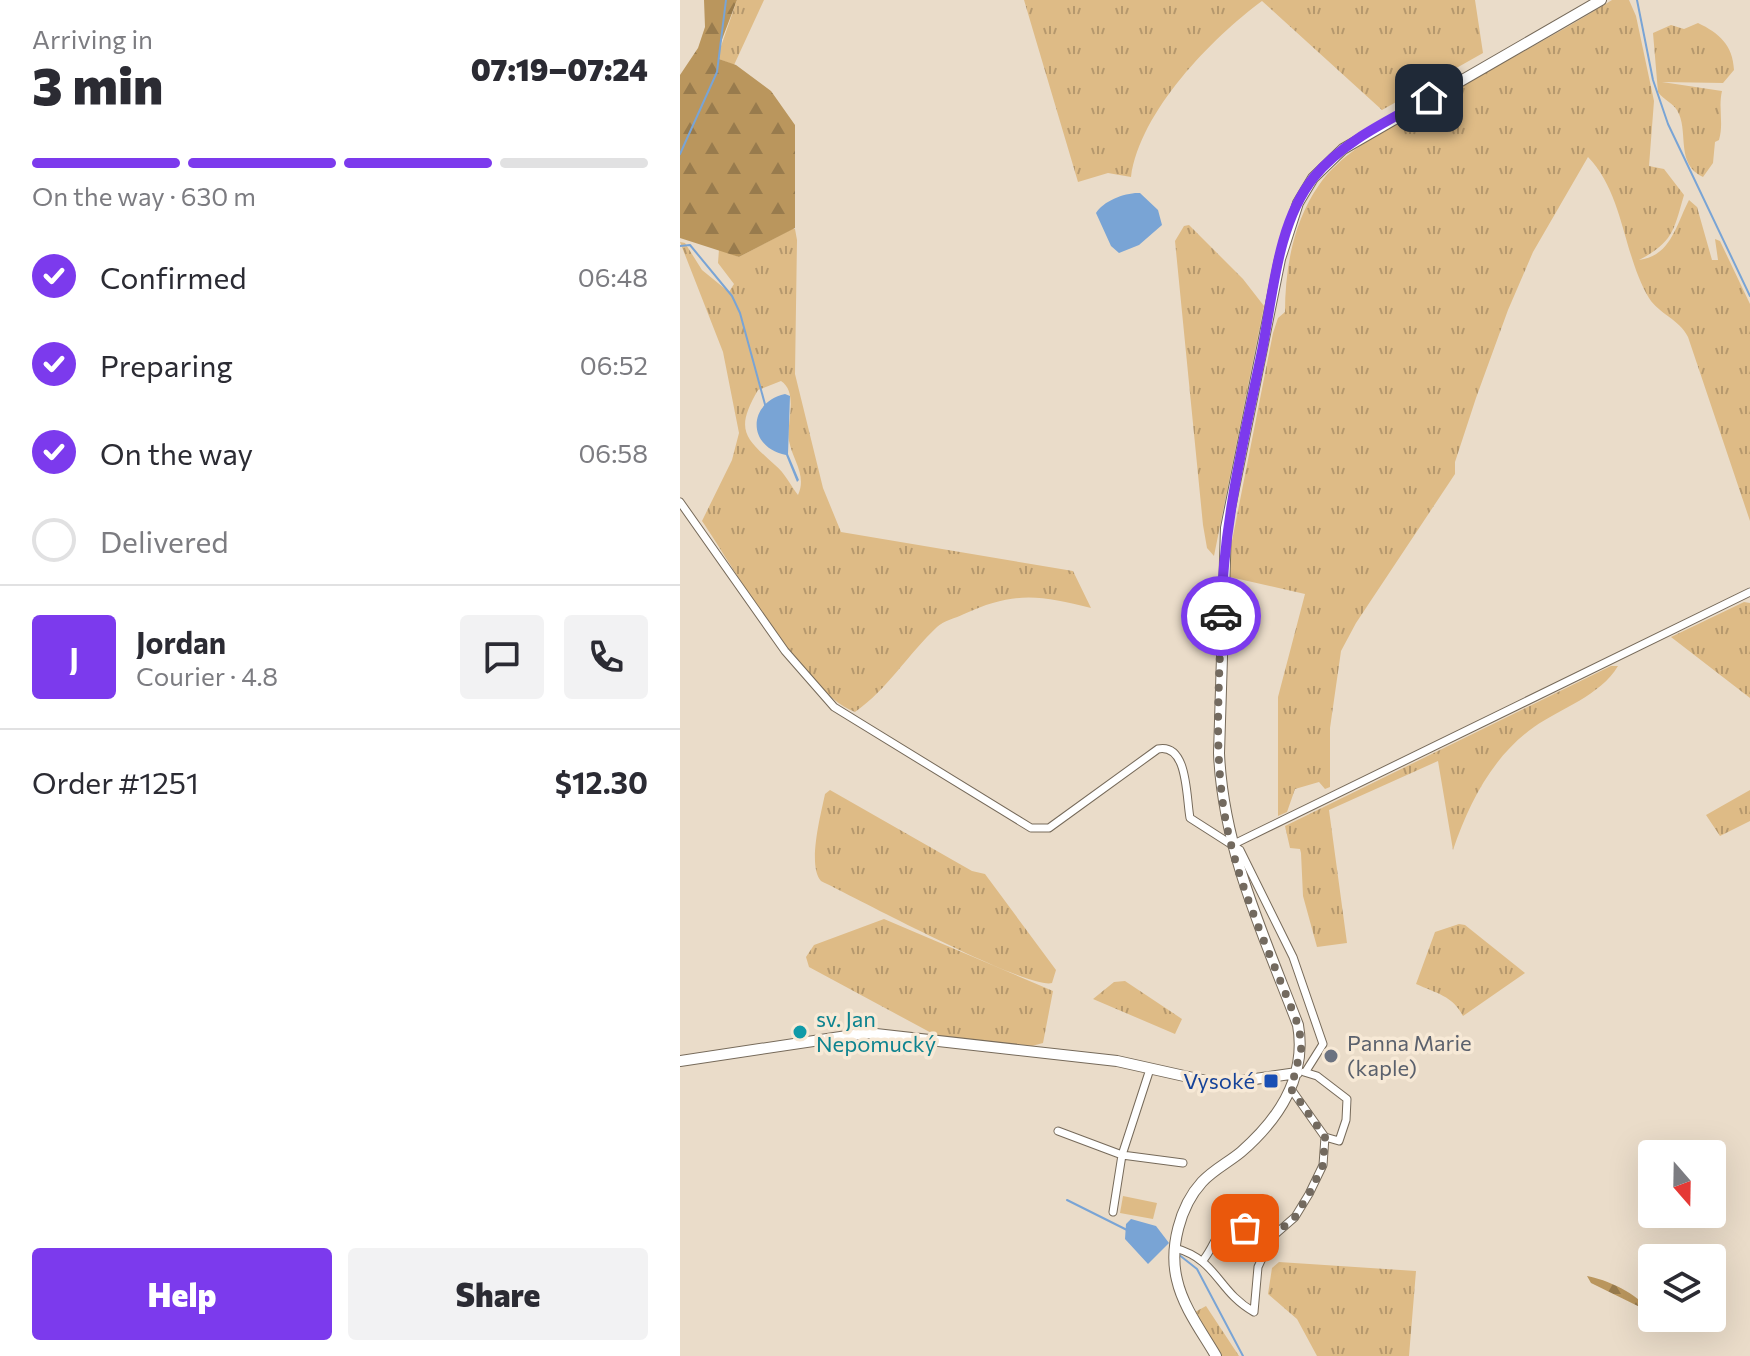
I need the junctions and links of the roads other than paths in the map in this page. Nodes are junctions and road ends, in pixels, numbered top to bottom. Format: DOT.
graph roads {
  1 [pos="1601,0"];
  2 [pos="680,502"];
  3 [pos="1750,592"];
  4 [pos="1232,845"];
  5 [pos="680,1061"];
  6 [pos="1150,1069"];
  7 [pos="1302,1072"];
  8 [pos="1291,1089"];
  9 [pos="1058,1131"];
  10 [pos="1325,1137"];
  11 [pos="1122,1155"];
  12 [pos="1183,1163"];
  13 [pos="1113,1212"];
  14 [pos="1272,1237"];
  15 [pos="1175,1248"];
  16 [pos="1204,1259"];
  17 [pos="1216,1356"];
  1 -- 4 [label="main road"];
  2 -- 4 [label="street"];
  3 -- 4 [label="street"];
  4 -- 7 [label="main road"];
  4 -- 7 [label="street"];
  5 -- 6 [label="main road"];
  6 -- 7 [label="main road"];
  6 -- 11 [label="street"];
  7 -- 8 [label="main road"];
  7 -- 10 [label="street"];
  8 -- 10 [label="street"];
  8 -- 15 [label="main road"];
  9 -- 11 [label="street"];
  10 -- 14 [label="street"];
  11 -- 12 [label="street"];
  11 -- 13 [label="street"];
  14 -- 16 [label="street"];
  14 -- 16 [label="street"];
  15 -- 16 [label="street"];
  15 -- 17 [label="main road"];
}
